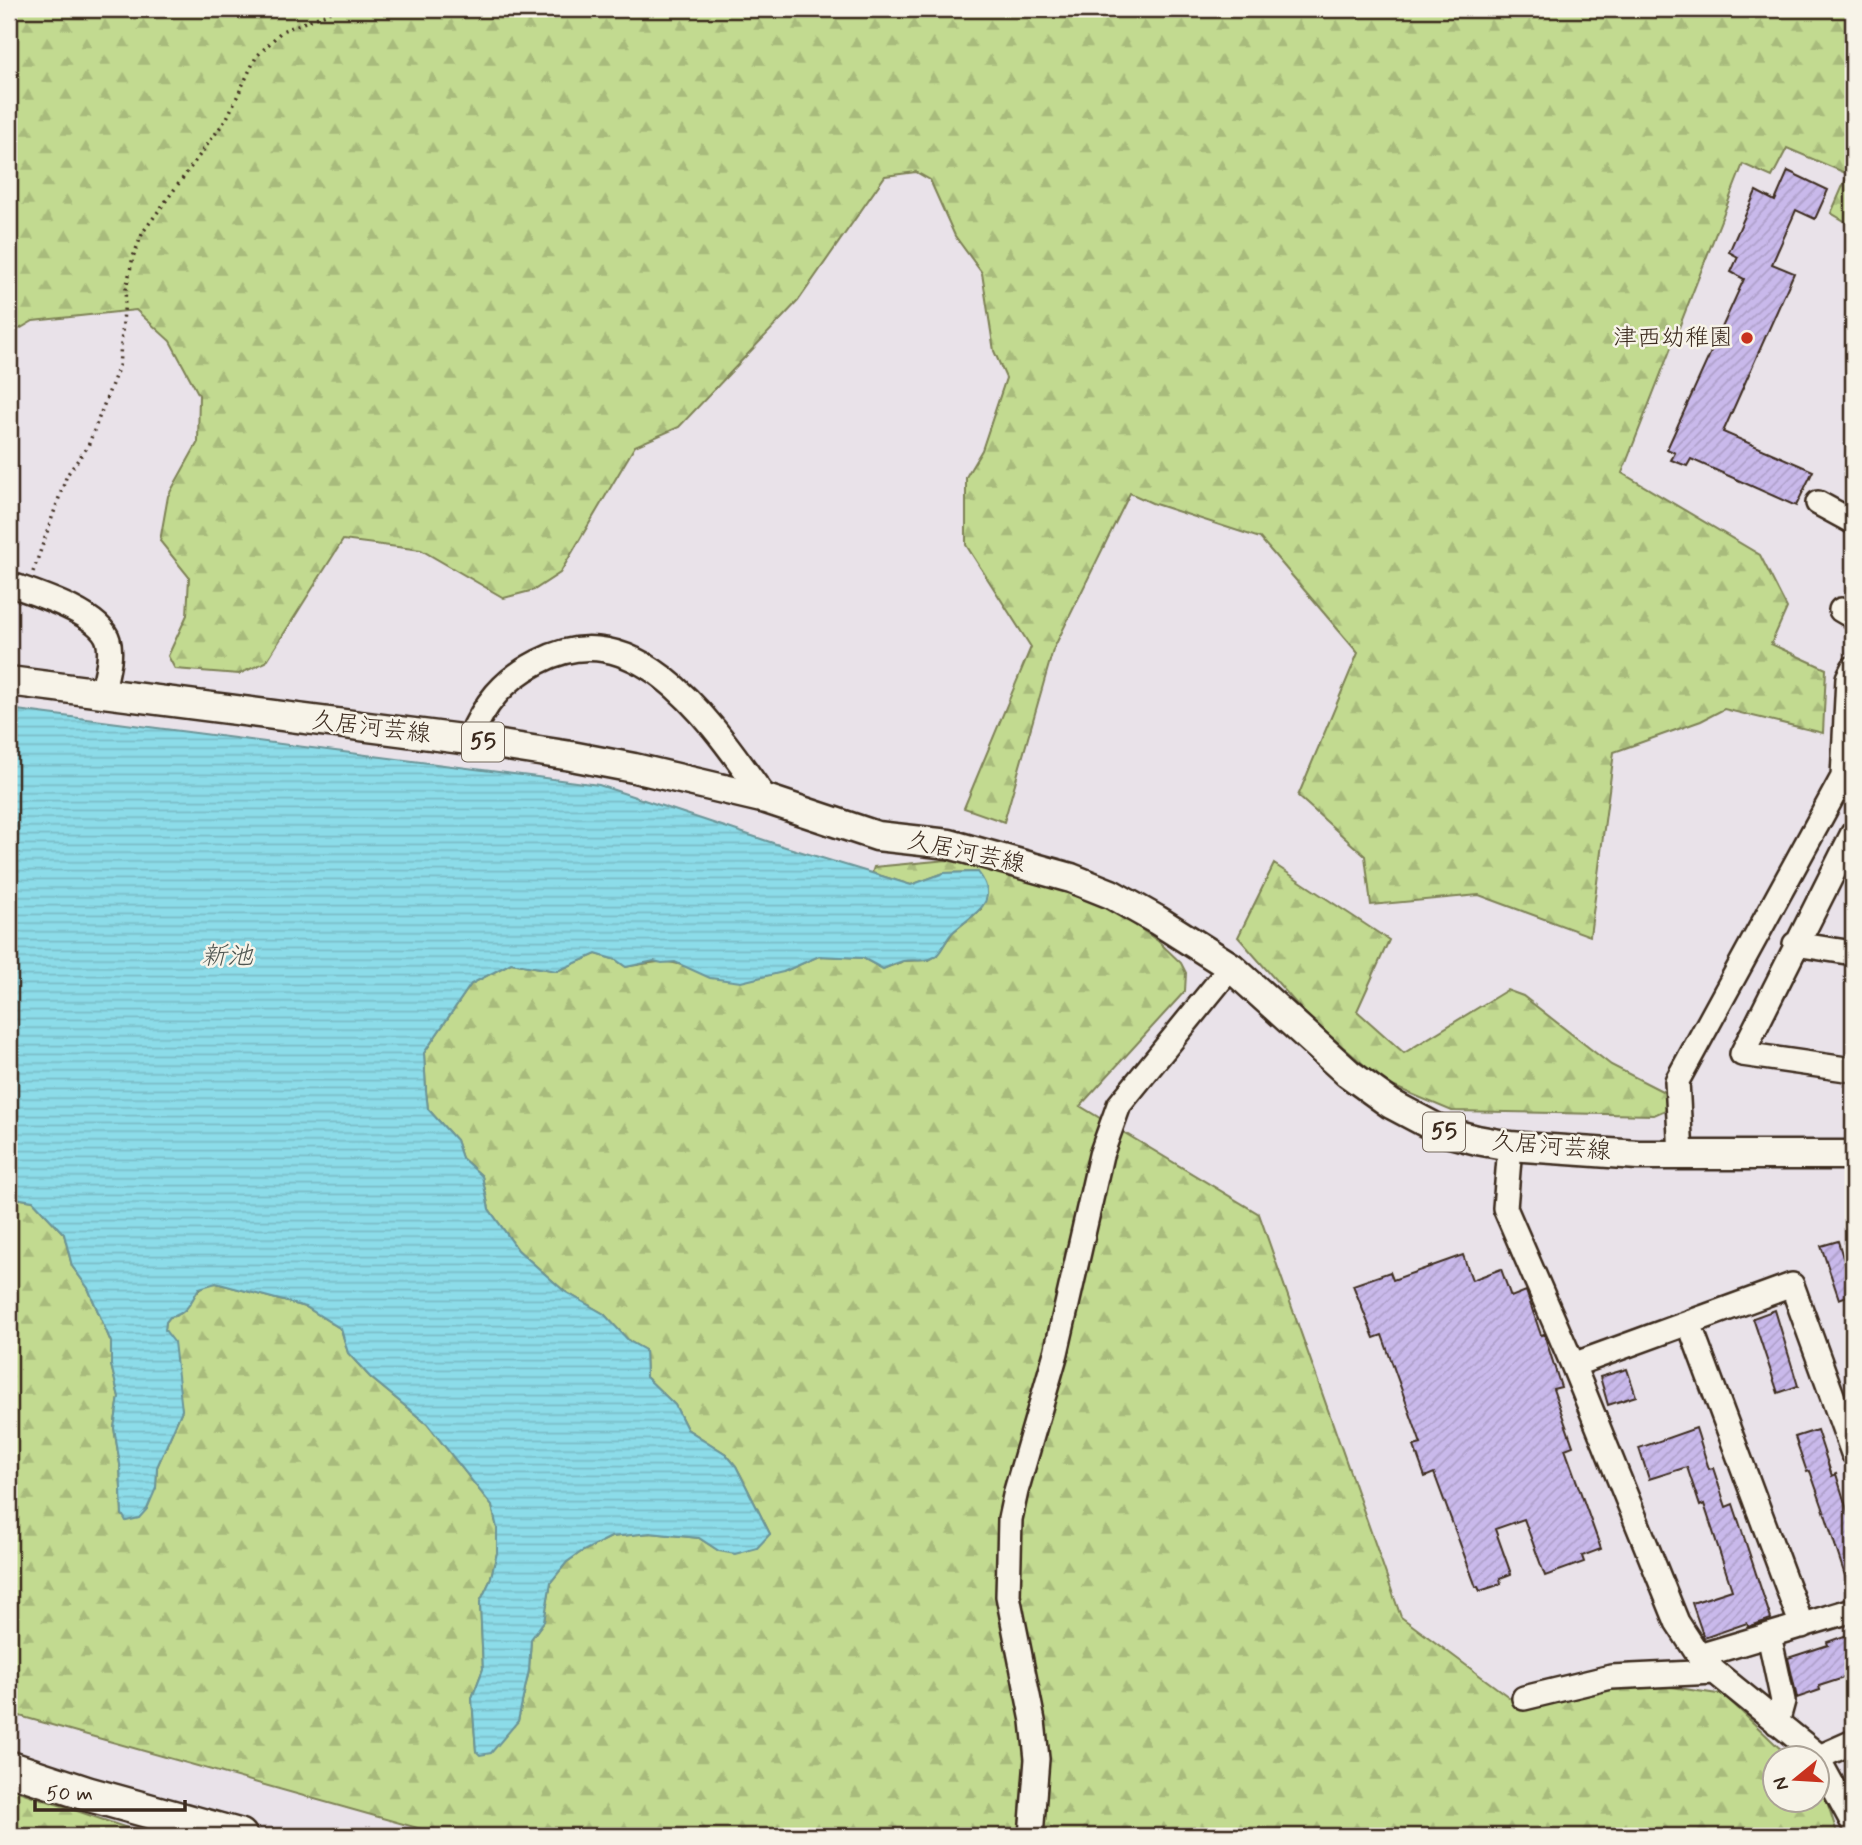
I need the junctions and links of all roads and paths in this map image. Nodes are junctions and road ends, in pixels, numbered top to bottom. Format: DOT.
graph roads {
  1 [pos="340,9"];
  2 [pos="1818,503"];
  3 [pos="1853,522"];
  4 [pos="17,587"];
  5 [pos="1853,668"];
  6 [pos="9,681"];
  7 [pos="102,695"];
  8 [pos="469,740"];
  9 [pos="766,799"];
  10 [pos="1853,833"];
  11 [pos="1795,944"];
  12 [pos="1853,953"];
  13 [pos="1231,967"];
  14 [pos="1853,1070"];
  15 [pos="1510,1146"];
  16 [pos="1681,1155"];
  17 [pos="1853,1155"];
  18 [pos="1689,1323"];
  19 [pos="1573,1366"];
  20 [pos="1853,1454"];
  21 [pos="1853,1610"];
  22 [pos="1802,1626"];
  23 [pos="1769,1635"];
  24 [pos="1707,1664"];
  25 [pos="1524,1698"];
  26 [pos="1777,1723"];
  27 [pos="1853,1742"];
  28 [pos="1801,1744"];
  29 [pos="1830,1752"];
  30 [pos="9,1768"];
  31 [pos="1830,1781"];
  32 [pos="1853,1823"];
  33 [pos="240,1836"];
  34 [pos="1031,1836"];
  1 -- 4 [label="path"];
  2 -- 3 [label="street"];
  4 -- 7 [label="street"];
  5 -- 16 [label="street"];
  6 -- 7 [label="main road, 久居河芸線 / 55"];
  7 -- 8 [label="main road, 久居河芸線 / 55"];
  8 -- 9 [label="main road, 久居河芸線 / 55"];
  8 -- 9 [label="street"];
  9 -- 13 [label="main road, 久居河芸線 / 55"];
  10 -- 11 [label="street"];
  11 -- 12 [label="street"];
  11 -- 14 [label="street"];
  13 -- 15 [label="main road, 久居河芸線 / 55"];
  13 -- 34 [label="street"];
  15 -- 16 [label="main road, 久居河芸線 / 55"];
  15 -- 19 [label="street"];
  16 -- 17 [label="main road, 久居河芸線 / 55"];
  18 -- 19 [label="street"];
  18 -- 20 [label="street"];
  18 -- 22 [label="street"];
  19 -- 24 [label="street"];
  21 -- 22 [label="street"];
  22 -- 23 [label="street"];
  23 -- 24 [label="street"];
  23 -- 26 [label="street"];
  24 -- 25 [label="street"];
  24 -- 26 [label="street"];
  26 -- 28 [label="street"];
  27 -- 29 [label="street"];
  30 -- 33 [label="highway"];
  31 -- 32 [label="street"];
}
